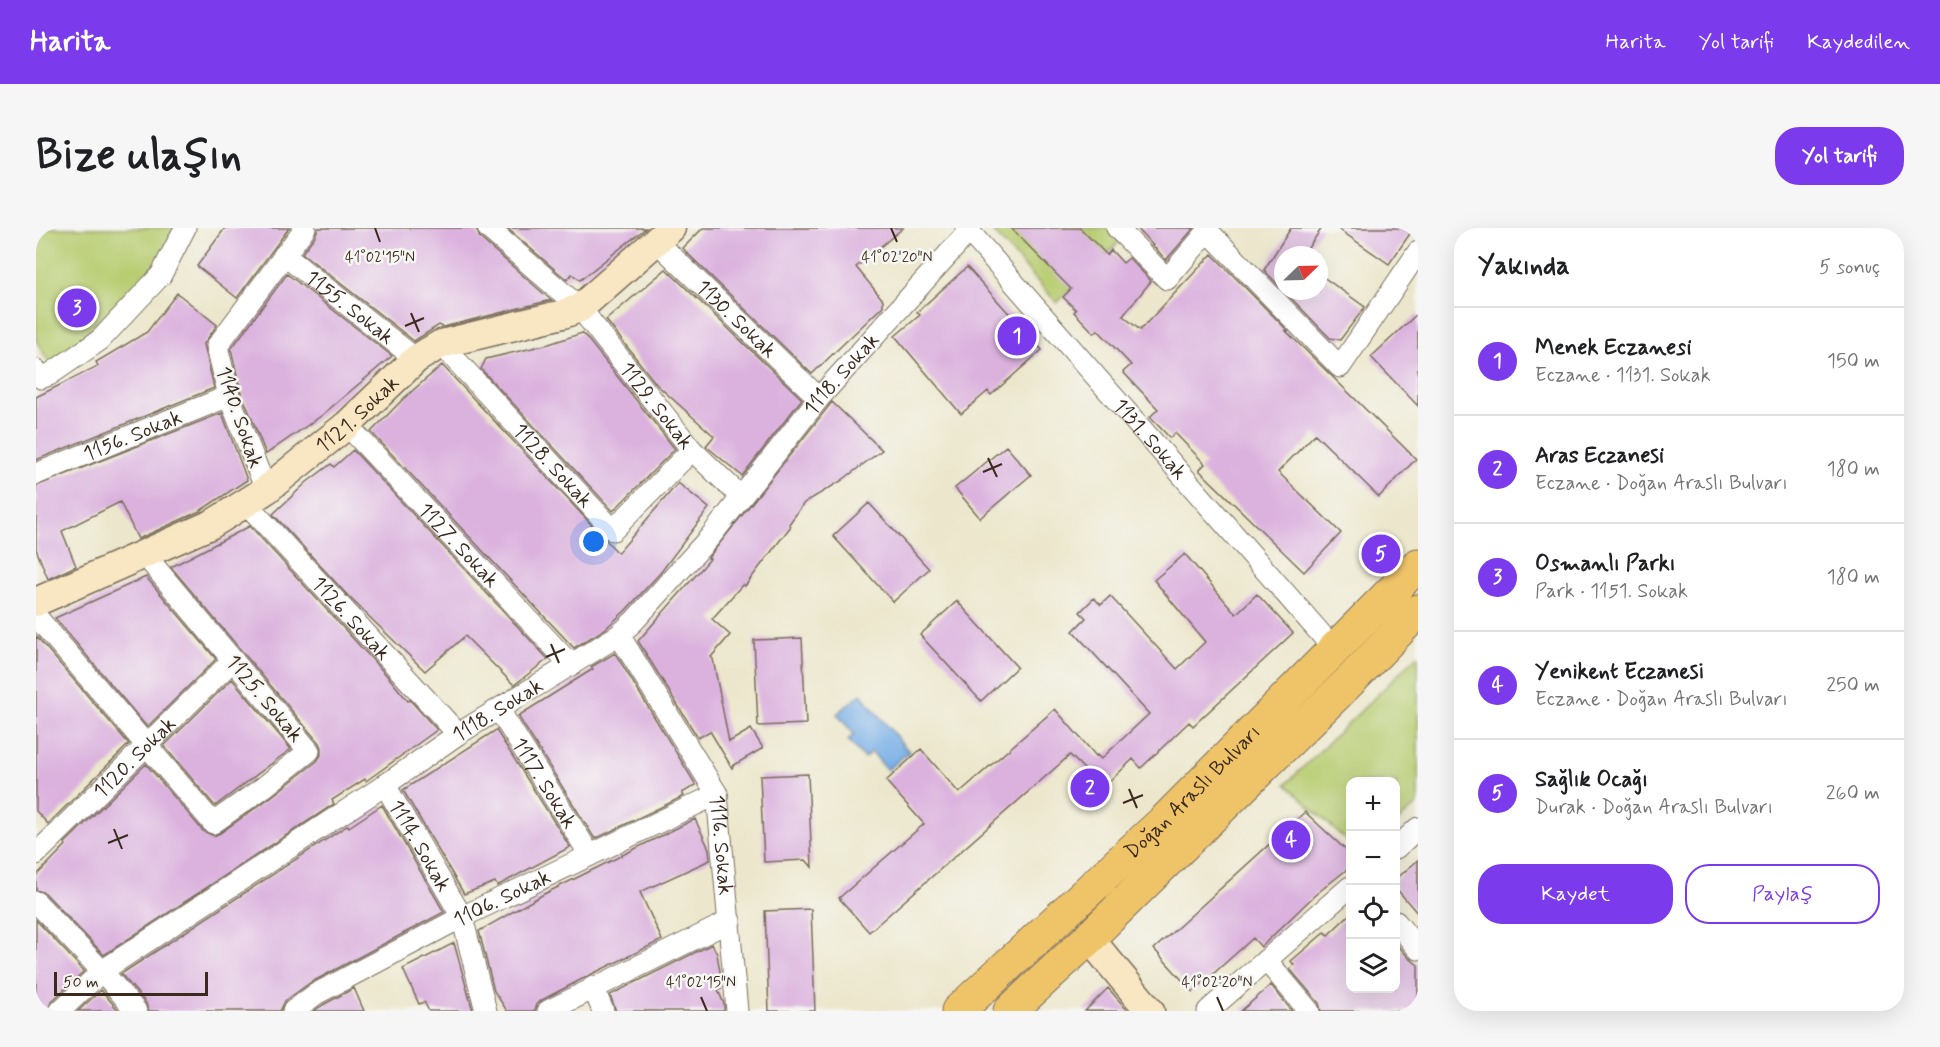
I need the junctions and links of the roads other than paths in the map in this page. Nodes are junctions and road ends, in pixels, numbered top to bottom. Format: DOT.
graph roads {
  1 [pos="185,228"];
  2 [pos="305,228"];
  3 [pos="488,228"];
  4 [pos="1117,228"];
  5 [pos="1209,229"];
  6 [pos="967,230"];
  7 [pos="664,234"];
  8 [pos="1418,252"];
  9 [pos="284,255"];
  10 [pos="580,308"];
  11 [pos="441,344"];
  12 [pos="416,359"];
  13 [pos="36,370"];
  14 [pos="229,396"];
  15 [pos="819,398"];
  16 [pos="347,425"];
  17 [pos="692,450"];
  18 [pos="36,474"];
  19 [pos="256,496"];
  20 [pos="741,497"];
  21 [pos="144,554"];
  22 [pos="1418,565"];
  23 [pos="36,602"];
  24 [pos="1418,611"];
  25 [pos="36,616"];
  26 [pos="619,635"];
  27 [pos="1335,650"];
  28 [pos="233,660"];
  29 [pos="571,665"];
  30 [pos="499,710"];
  31 [pos="458,734"];
  32 [pos="147,746"];
  33 [pos="386,785"];
  34 [pos="717,794"];
  35 [pos="1418,828"];
  36 [pos="40,842"];
  37 [pos="1400,844"];
  38 [pos="591,855"];
  39 [pos="1346,890"];
  40 [pos="36,902"];
  41 [pos="462,917"];
  42 [pos="730,921"];
  43 [pos="1400,928"];
  44 [pos="1089,938"];
  45 [pos="1418,949"];
  46 [pos="1266,960"];
  47 [pos="102,971"];
  48 [pos="593,987"];
  49 [pos="60,1011"];
  50 [pos="136,1011"];
  51 [pos="293,1011"];
  52 [pos="486,1011"];
  53 [pos="548,1011"];
  54 [pos="603,1011"];
  55 [pos="737,1011"];
  56 [pos="958,1011"];
  57 [pos="1010,1011"];
  58 [pos="1150,1011"];
  59 [pos="1208,1011"];
  60 [pos="1309,1011"];
  1 -- 13 [label="street"];
  2 -- 9 [label="street, 1140. Sokak"];
  3 -- 10 [label="street, 1129. Sokak"];
  4 -- 5 [label="street"];
  5 -- 8 [label="street"];
  6 -- 15 [label="street, 1118. Sokak"];
  6 -- 27 [label="street, 1131. Sokak"];
  7 -- 10 [label="street, 1121. Sokak"];
  7 -- 15 [label="street, 1130. Sokak"];
  9 -- 12 [label="street, 1155. Sokak"];
  9 -- 14 [label="street, 1140. Sokak"];
  10 -- 11 [label="street, 1121. Sokak"];
  10 -- 17 [label="street, 1129. Sokak"];
  11 -- 12 [label="street, 1121. Sokak"];
  11 -- 17 [label="street, 1128. Sokak"];
  12 -- 16 [label="street, 1121. Sokak"];
  14 -- 18 [label="street, 1156. Sokak"];
  14 -- 19 [label="street, 1140. Sokak"];
  15 -- 20 [label="street, 1118. Sokak"];
  16 -- 19 [label="street, 1121. Sokak"];
  16 -- 29 [label="street, 1127. Sokak"];
  17 -- 20 [label="street, 1129. Sokak"];
  19 -- 21 [label="street, 1121. Sokak"];
  19 -- 31 [label="street, 1126. Sokak"];
  20 -- 26 [label="street, 1118. Sokak"];
  21 -- 23 [label="street, 1121. Sokak"];
  21 -- 28 [label="street, 1125. Sokak"];
  22 -- 27 [label="main road, Doğan Araslı Bulvarı"];
  24 -- 44 [label="main road, Doğan Araslı Bulvarı"];
  25 -- 32 [label="street"];
  26 -- 29 [label="street, 1118. Sokak"];
  26 -- 34 [label="street, 1116. Sokak"];
  27 -- 56 [label="main road, Doğan Araslı Bulvarı"];
  28 -- 32 [label="street, 1120. Sokak"];
  28 -- 32 [label="street, 1125. Sokak"];
  29 -- 30 [label="street, 1118. Sokak"];
  30 -- 31 [label="street, 1118. Sokak"];
  30 -- 38 [label="street, 1117. Sokak"];
  31 -- 33 [label="street, 1118. Sokak"];
  32 -- 36 [label="street, 1120. Sokak"];
  33 -- 41 [label="street, 1114. Sokak"];
  33 -- 47 [label="street, 1118. Sokak"];
  34 -- 38 [label="street, 1106. Sokak"];
  34 -- 42 [label="street, 1116. Sokak"];
  35 -- 37 [label="street"];
  38 -- 41 [label="street, 1106. Sokak"];
  39 -- 46 [label="street"];
  40 -- 47 [label="street"];
  41 -- 51 [label="street, 1106. Sokak"];
  41 -- 52 [label="street, 1114. Sokak"];
  42 -- 48 [label="street"];
  42 -- 55 [label="street, 1116. Sokak"];
  43 -- 45 [label="street"];
  44 -- 57 [label="main road, Doğan Araslı Bulvarı"];
  44 -- 58 [label="street"];
  46 -- 59 [label="street"];
  46 -- 60 [label="street"];
  47 -- 49 [label="street, 1118. Sokak"];
  47 -- 50 [label="street"];
  48 -- 53 [label="street"];
  48 -- 54 [label="street"];
}
